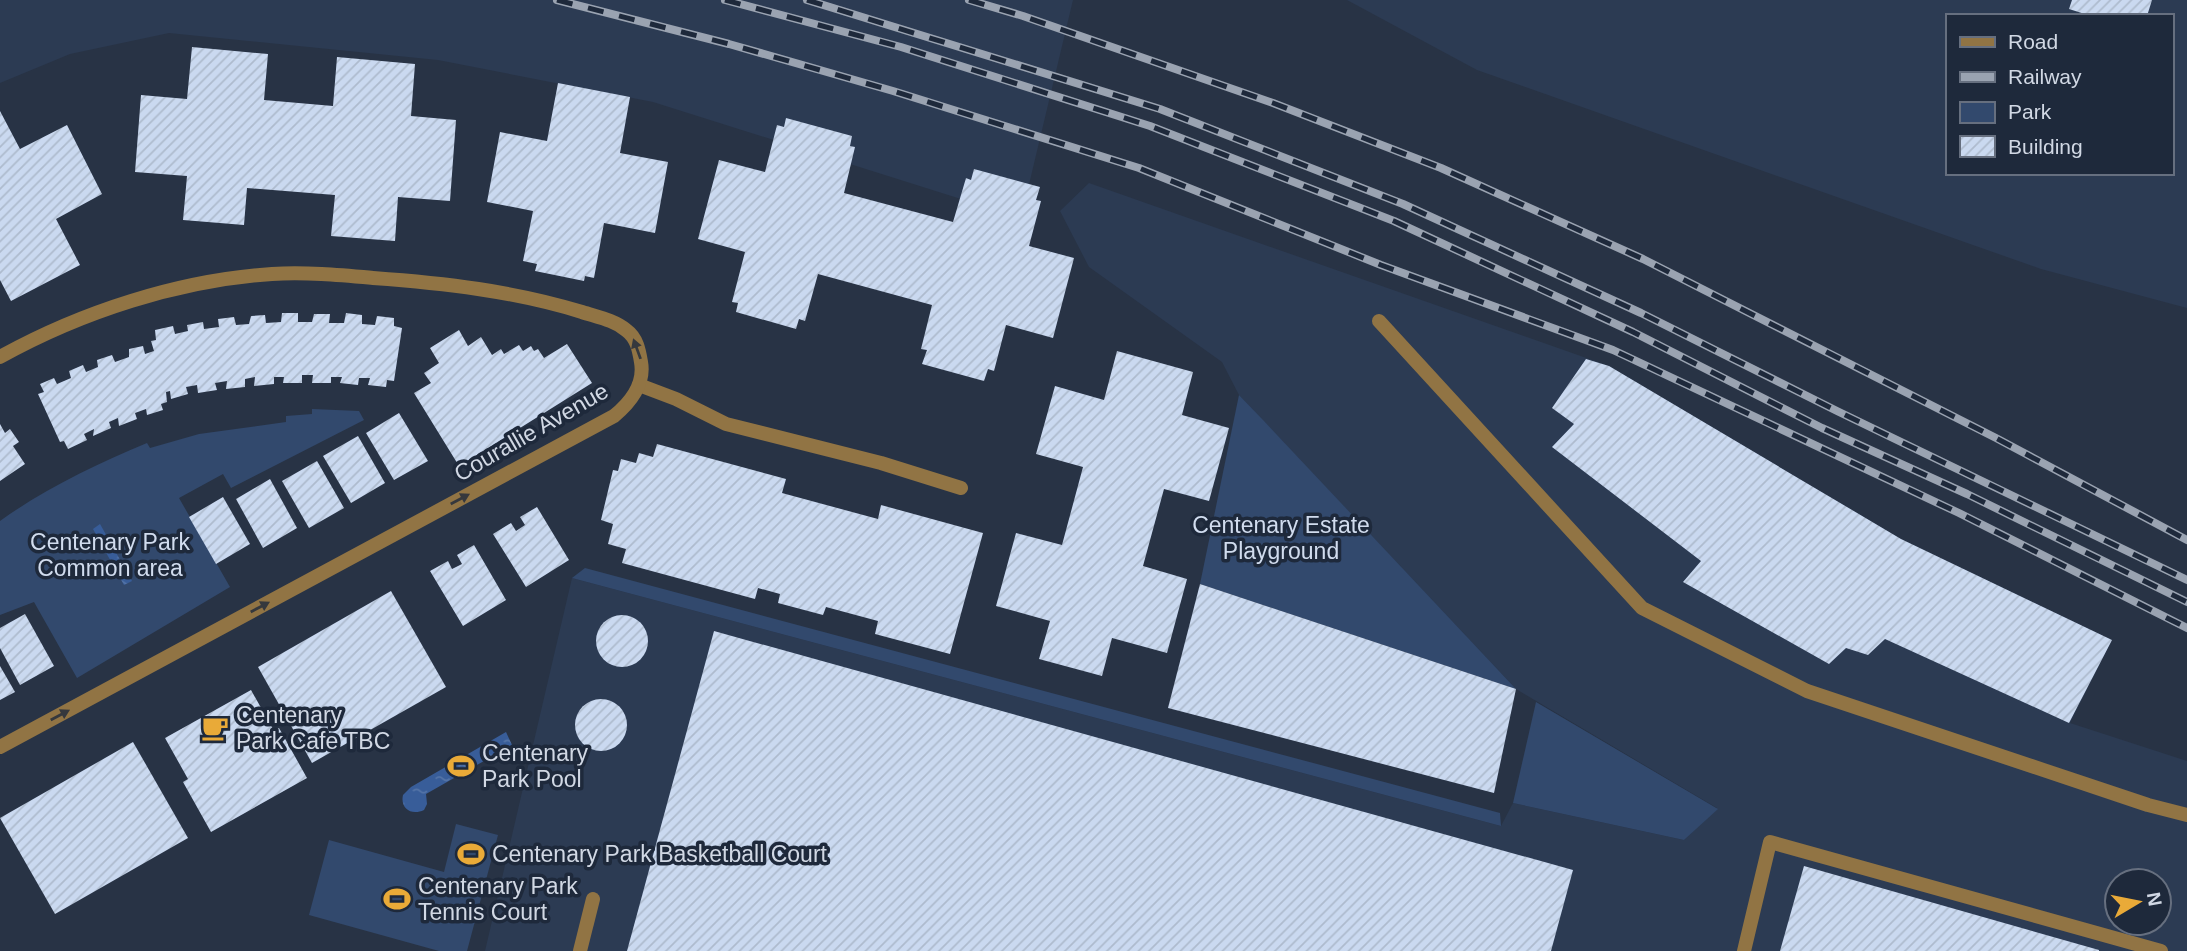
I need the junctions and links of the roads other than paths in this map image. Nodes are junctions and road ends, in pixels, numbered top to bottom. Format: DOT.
graph roads {
  1 [pos="1379,321"];
  2 [pos="0,357"];
  3 [pos="639,386"];
  4 [pos="961,488"];
  5 [pos="0,747"];
  6 [pos="2187,815"];
  7 [pos="593,899"];
  8 [pos="580,951"];
  9 [pos="1744,951"];
  10 [pos="2161,951"];
  1 -- 6 [label="street"];
  3 -- 2 [label="street, Courallie Avenue, one-way"];
  3 -- 4 [label="street"];
  5 -- 3 [label="street, Courallie Avenue, one-way"];
  7 -- 8 [label="street"];
  9 -- 10 [label="street"];
}
